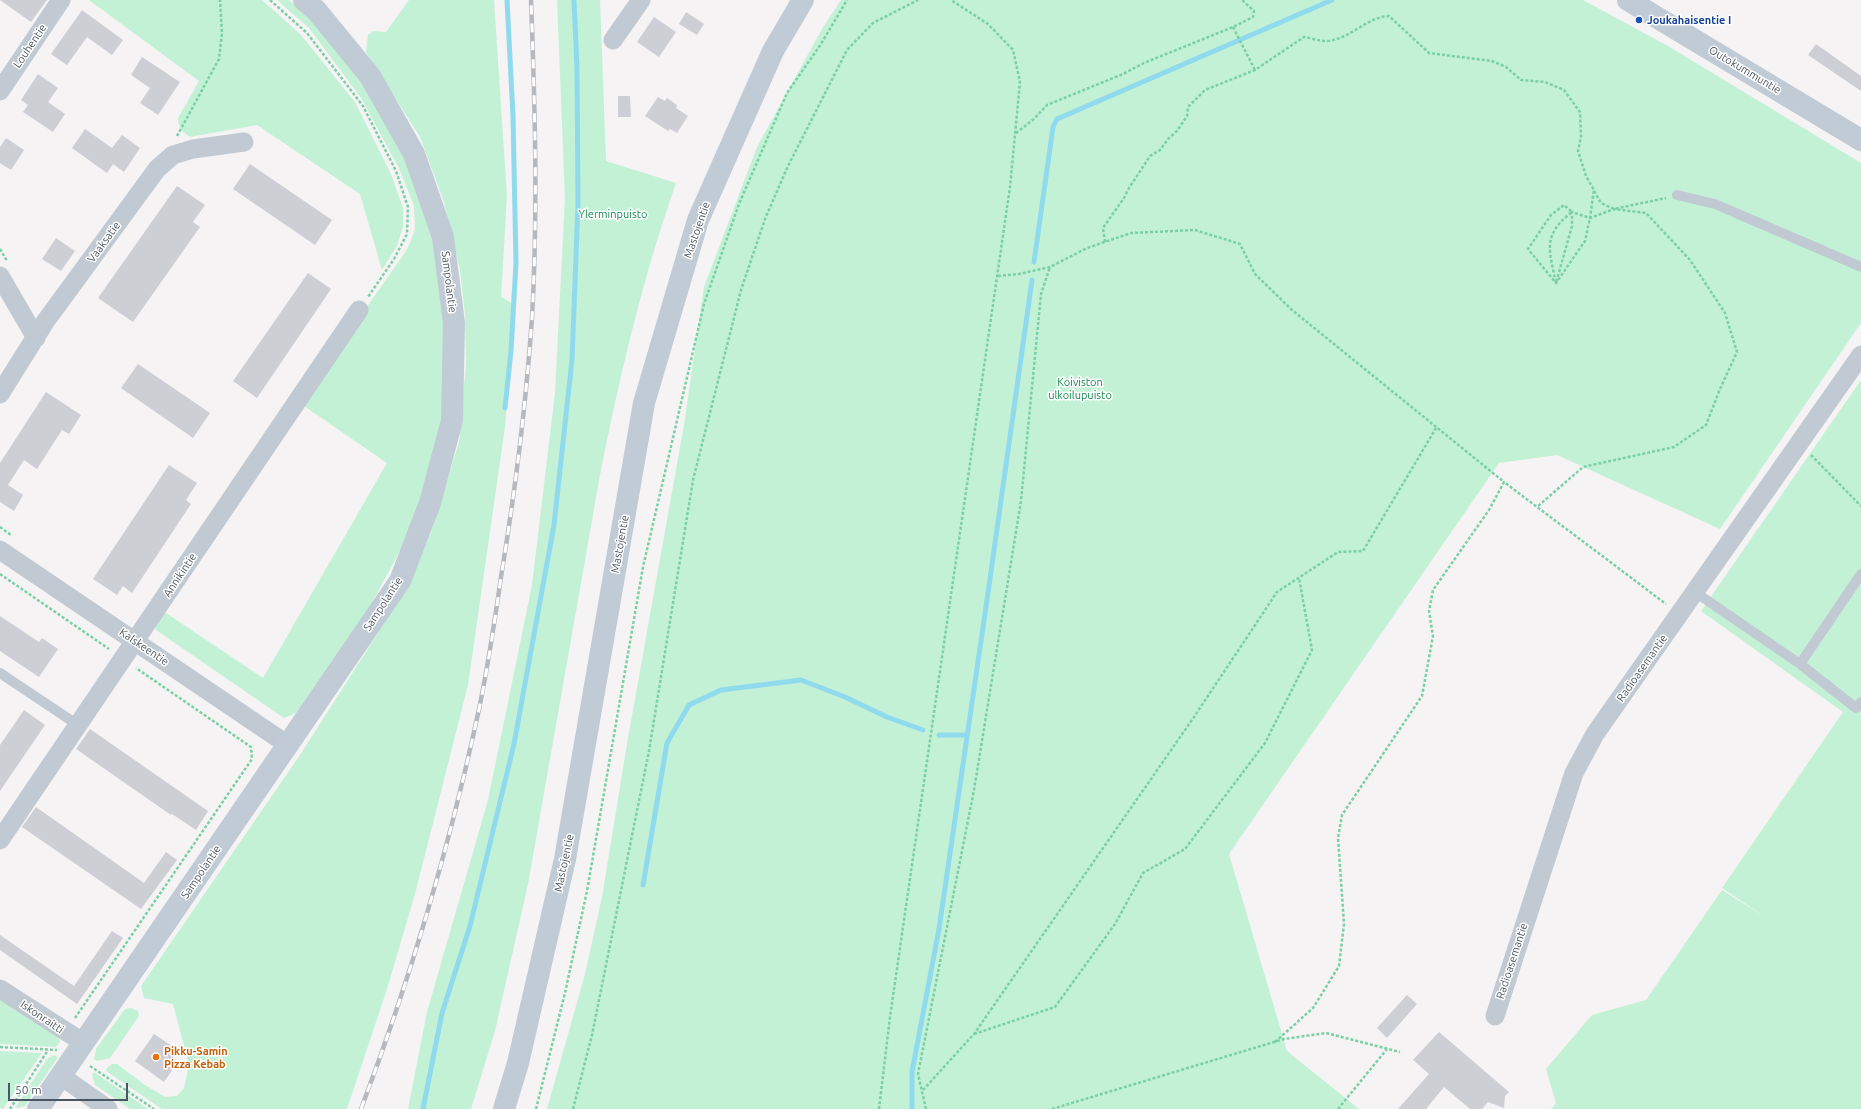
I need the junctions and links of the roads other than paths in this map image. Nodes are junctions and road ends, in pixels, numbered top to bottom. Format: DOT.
graph roads {
  1 [pos="61,0"];
  2 [pos="304,0"];
  3 [pos="641,0"];
  4 [pos="803,0"];
  5 [pos="1628,0"];
  6 [pos="613,40"];
  7 [pos="0,91"];
  8 [pos="1861,140"];
  9 [pos="244,142"];
  10 [pos="1677,195"];
  11 [pos="1861,267"];
  12 [pos="0,276"];
  13 [pos="359,310"];
  14 [pos="36,338"];
  15 [pos="1861,355"];
  16 [pos="0,394"];
  17 [pos="0,550"];
  18 [pos="1861,574"];
  19 [pos="1695,592"];
  20 [pos="135,641"];
  21 [pos="1800,664"];
  22 [pos="0,673"];
  23 [pos="1861,702"];
  24 [pos="78,725"];
  25 [pos="288,745"];
  26 [pos="0,840"];
  27 [pos="0,989"];
  28 [pos="1495,1016"];
  29 [pos="79,1050"];
  30 [pos="61,1076"];
  31 [pos="38,1109"];
  32 [pos="108,1109"];
  33 [pos="504,1109"];
  1 -- 7 [label="street, Louhentie"];
  2 -- 25 [label="street, Sampolantie"];
  3 -- 6 [label="street"];
  4 -- 33 [label="street, Mastojentie"];
  5 -- 8 [label="street, Outokummuntie"];
  9 -- 14 [label="street, Vaaksatie"];
  10 -- 11 [label="lane"];
  12 -- 14 [label="street"];
  13 -- 20 [label="street, Annikintie"];
  14 -- 16 [label="street, Vaaksatie"];
  15 -- 19 [label="street, Radioasemantie"];
  17 -- 20 [label="street, Kalskeentie"];
  18 -- 21 [label="lane"];
  19 -- 21 [label="lane"];
  19 -- 28 [label="street, Radioasemantie"];
  20 -- 24 [label="street, Annikintie"];
  20 -- 25 [label="street, Kalskeentie"];
  21 -- 23 [label="lane"];
  22 -- 24 [label="lane"];
  24 -- 26 [label="street, Annikintie"];
  25 -- 29 [label="street, Sampolantie"];
  27 -- 29 [label="street, Iskonraitti"];
  29 -- 30 [label="street, Sampolantie"];
  30 -- 31 [label="street, Sampolantie"];
  30 -- 32 [label="street"];
}
